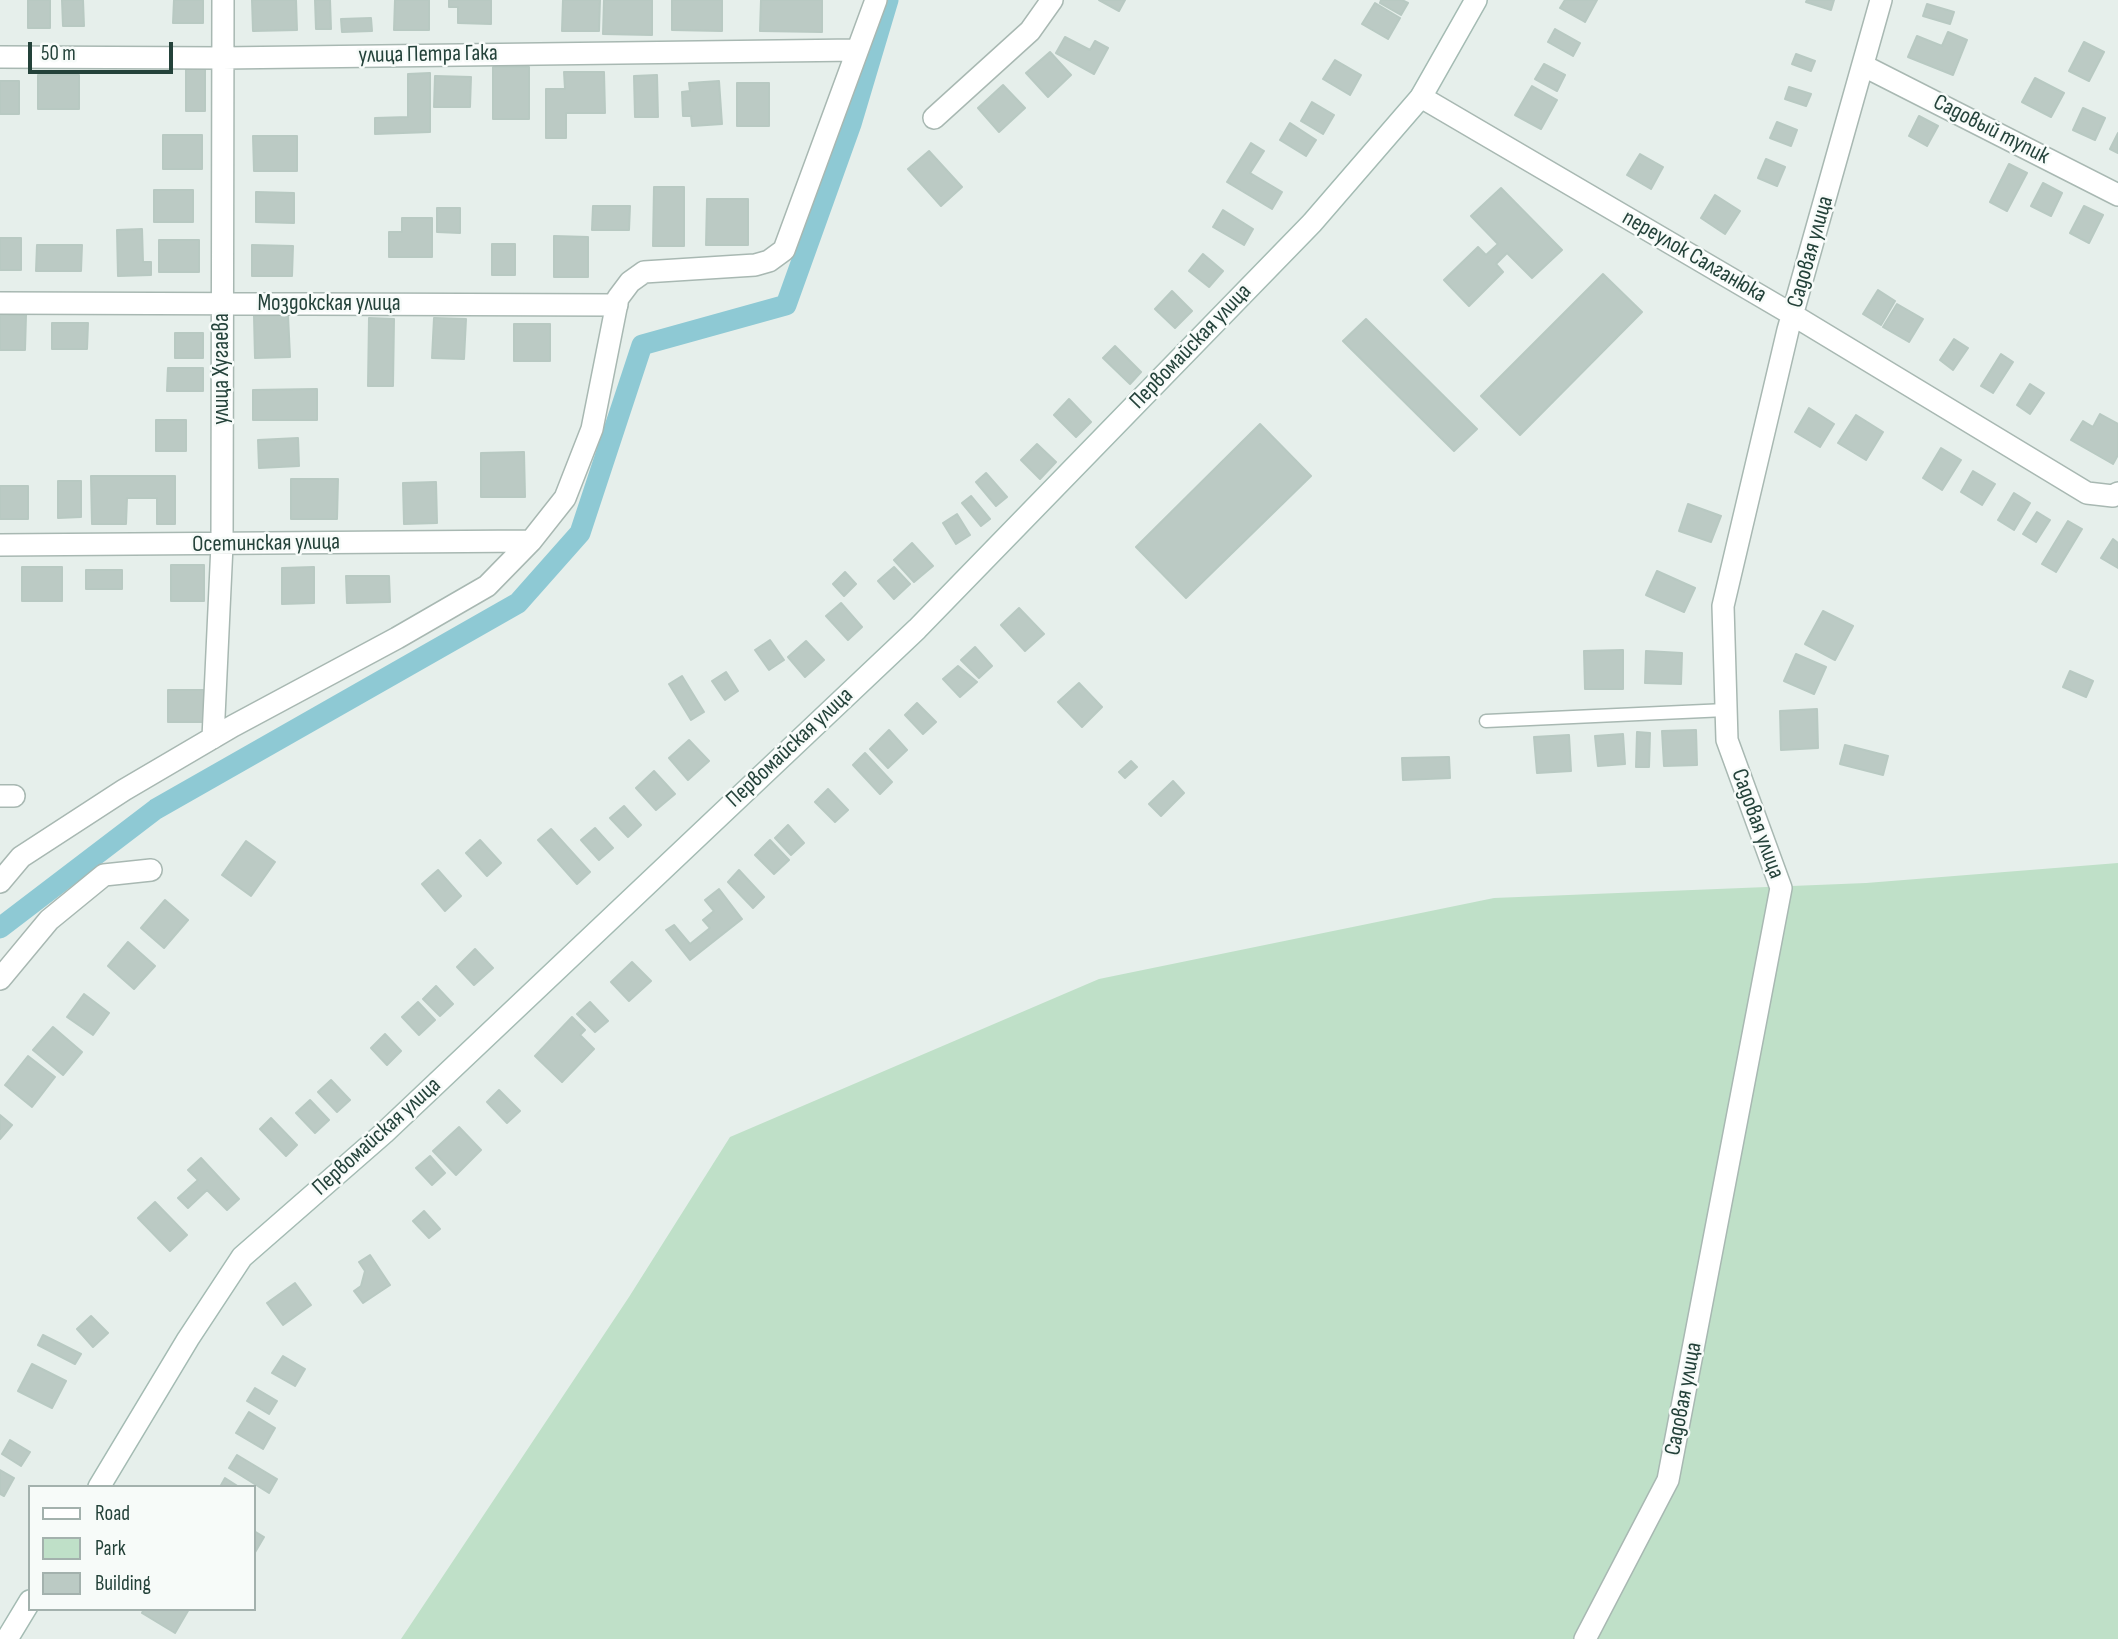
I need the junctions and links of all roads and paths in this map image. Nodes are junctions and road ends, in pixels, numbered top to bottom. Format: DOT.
graph roads {
  1 [pos="223,0"];
  2 [pos="876,0"];
  3 [pos="1052,0"];
  4 [pos="1476,0"];
  5 [pos="1881,0"];
  6 [pos="857,50"];
  7 [pos="0,57"];
  8 [pos="222,58"];
  9 [pos="1864,66"];
  10 [pos="1421,97"];
  11 [pos="934,118"];
  12 [pos="2118,195"];
  13 [pos="0,303"];
  14 [pos="222,304"];
  15 [pos="617,305"];
  16 [pos="1793,315"];
  17 [pos="2116,494"];
  18 [pos="531,541"];
  19 [pos="0,545"];
  20 [pos="222,545"];
  21 [pos="1726,710"];
  22 [pos="1486,721"];
  23 [pos="213,738"];
  24 [pos="151,870"];
  25 [pos="0,882"];
  26 [pos="0,979"];
  27 [pos="100,1485"];
  28 [pos="28,1604"];
  29 [pos="7,1639"];
  30 [pos="1585,1639"];
  1 -- 8 [label="street, улица Хугаева"];
  2 -- 6 [label="street"];
  3 -- 11 [label="street"];
  4 -- 10 [label="street, Первомайская улица"];
  5 -- 9 [label="street, Садовая улица"];
  6 -- 8 [label="street, улица Петра Гака"];
  6 -- 15 [label="street"];
  7 -- 8 [label="street, улица Петра Гака"];
  8 -- 14 [label="street, улица Хугаева"];
  9 -- 12 [label="street, Садовый тупик"];
  9 -- 16 [label="street, Садовая улица"];
  10 -- 16 [label="street, переулок Салганюка"];
  10 -- 27 [label="street, Первомайская улица"];
  13 -- 14 [label="street, Моздокская улица"];
  14 -- 15 [label="street, Моздокская улица"];
  14 -- 20 [label="street, улица Хугаева"];
  15 -- 18 [label="street"];
  16 -- 17 [label="street, переулок Салганюка"];
  16 -- 21 [label="street, Садовая улица"];
  18 -- 20 [label="street, Осетинская улица"];
  18 -- 23 [label="street"];
  19 -- 20 [label="street, Осетинская улица"];
  20 -- 23 [label="street, улица Хугаева"];
  21 -- 22 [label="lane"];
  21 -- 30 [label="street, Садовая улица"];
  23 -- 25 [label="street"];
  24 -- 26 [label="street"];
  28 -- 29 [label="street"];
}
